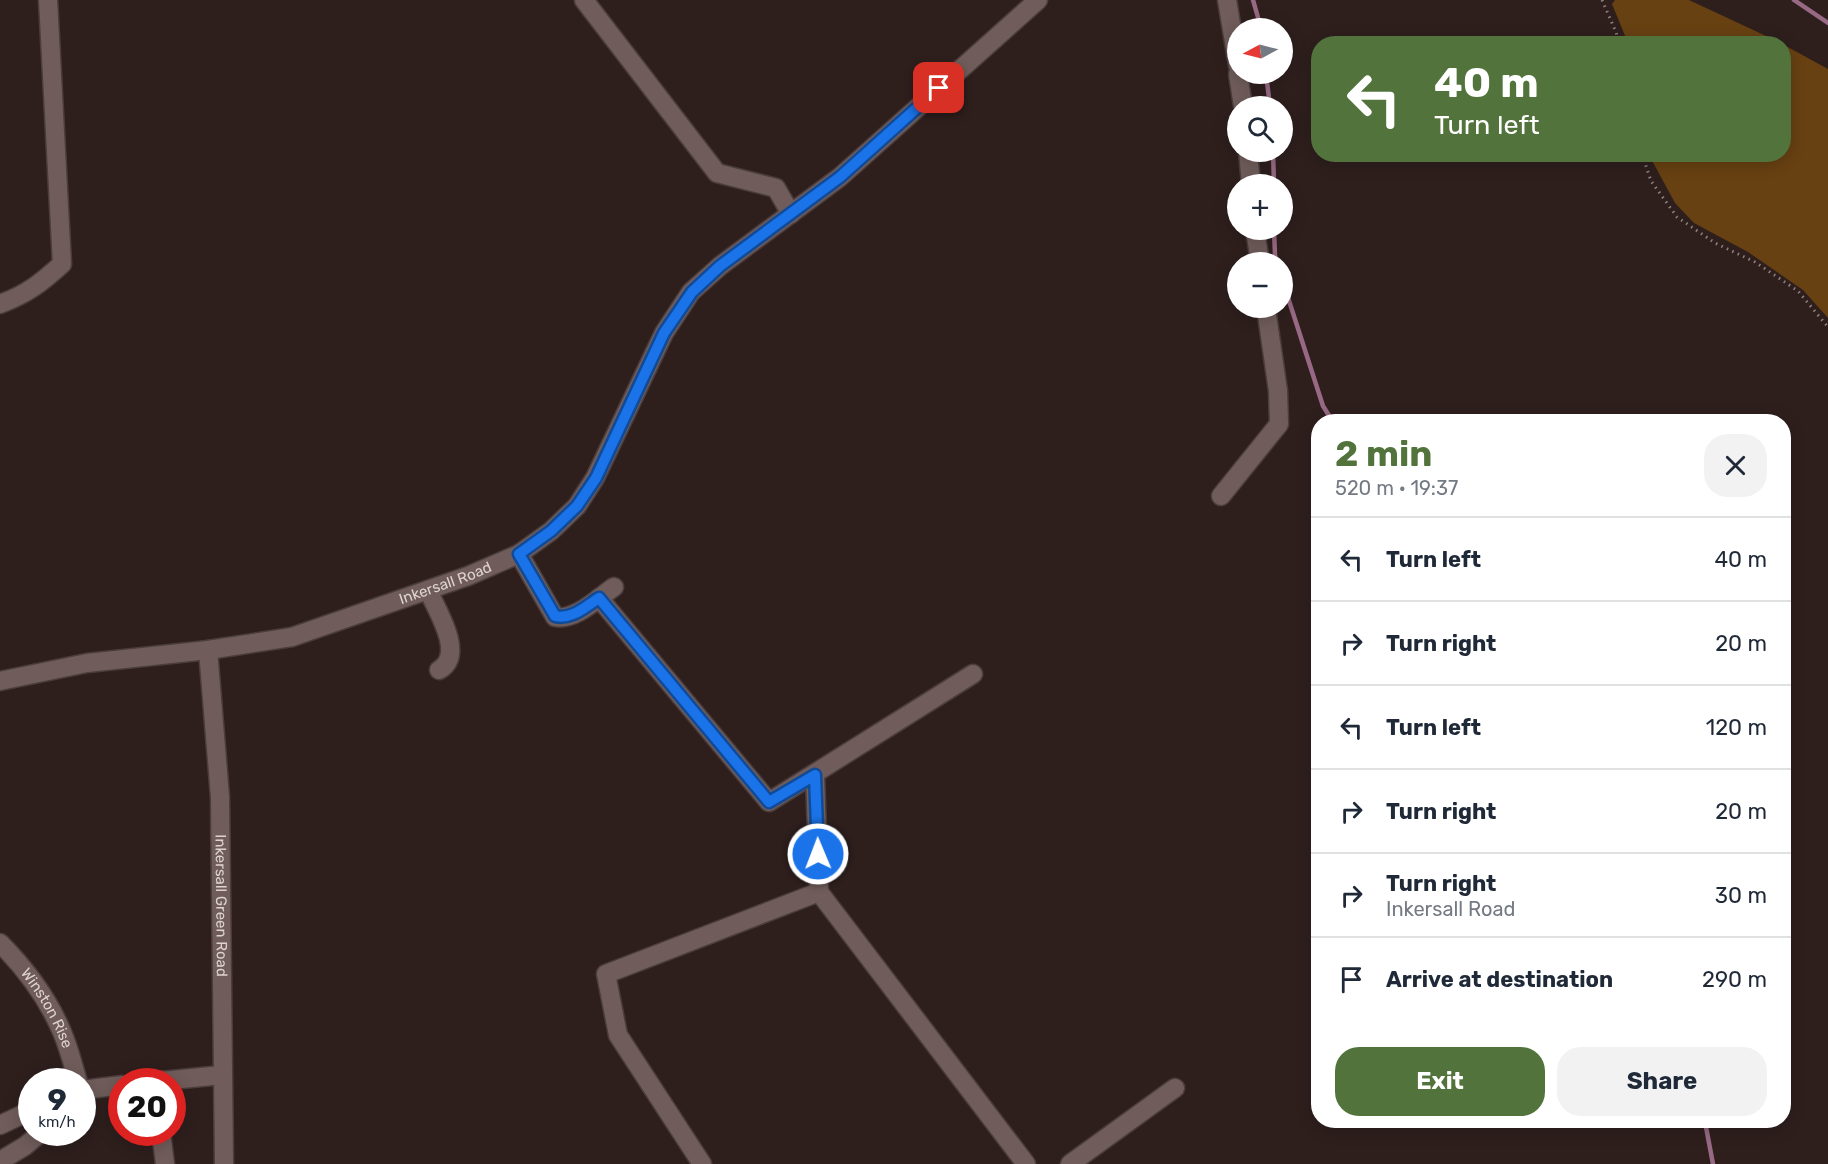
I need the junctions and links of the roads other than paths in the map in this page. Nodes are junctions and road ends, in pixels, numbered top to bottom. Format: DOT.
graph roads {
  1 [pos="48,0"];
  2 [pos="584,0"];
  3 [pos="1038,0"];
  4 [pos="1227,0"];
  5 [pos="1231,18"];
  6 [pos="791,214"];
  7 [pos="0,304"];
  8 [pos="1267,318"];
  9 [pos="1221,496"];
  10 [pos="519,554"];
  11 [pos="428,590"];
  12 [pos="208,650"];
  13 [pos="439,670"];
  14 [pos="973,674"];
  15 [pos="0,681"];
  16 [pos="815,775"];
  17 [pos="819,892"];
  18 [pos="0,943"];
  19 [pos="74,1068"];
  20 [pos="222,1075"];
  21 [pos="186,1078"];
  22 [pos="1175,1088"];
  23 [pos="18,1117"];
  24 [pos="0,1125"];
  25 [pos="25,1146"];
  26 [pos="163,1146"];
  27 [pos="0,1161"];
  28 [pos="165,1164"];
  29 [pos="224,1164"];
  30 [pos="702,1164"];
  31 [pos="1026,1164"];
  32 [pos="1070,1164"];
  1 -- 7 [label="street"];
  2 -- 6 [label="street"];
  3 -- 6 [label="street, Inkersall Road"];
  4 -- 5 [label="street"];
  6 -- 10 [label="street, Inkersall Road"];
  8 -- 9 [label="street"];
  10 -- 11 [label="street, Inkersall Road"];
  10 -- 16 [label="street"];
  11 -- 12 [label="street, Inkersall Road"];
  11 -- 13 [label="street"];
  12 -- 15 [label="street, Inkersall Road"];
  12 -- 20 [label="street, Inkersall Green Road"];
  14 -- 16 [label="street"];
  16 -- 17 [label="street"];
  17 -- 30 [label="street"];
  17 -- 31 [label="street"];
  18 -- 19 [label="street, Winston Rise"];
  20 -- 21 [label="street"];
  20 -- 29 [label="street, Inkersall Green Road"];
  22 -- 32 [label="street"];
  23 -- 24 [label="street"];
  25 -- 27 [label="street"];
  26 -- 28 [label="street"];
}
